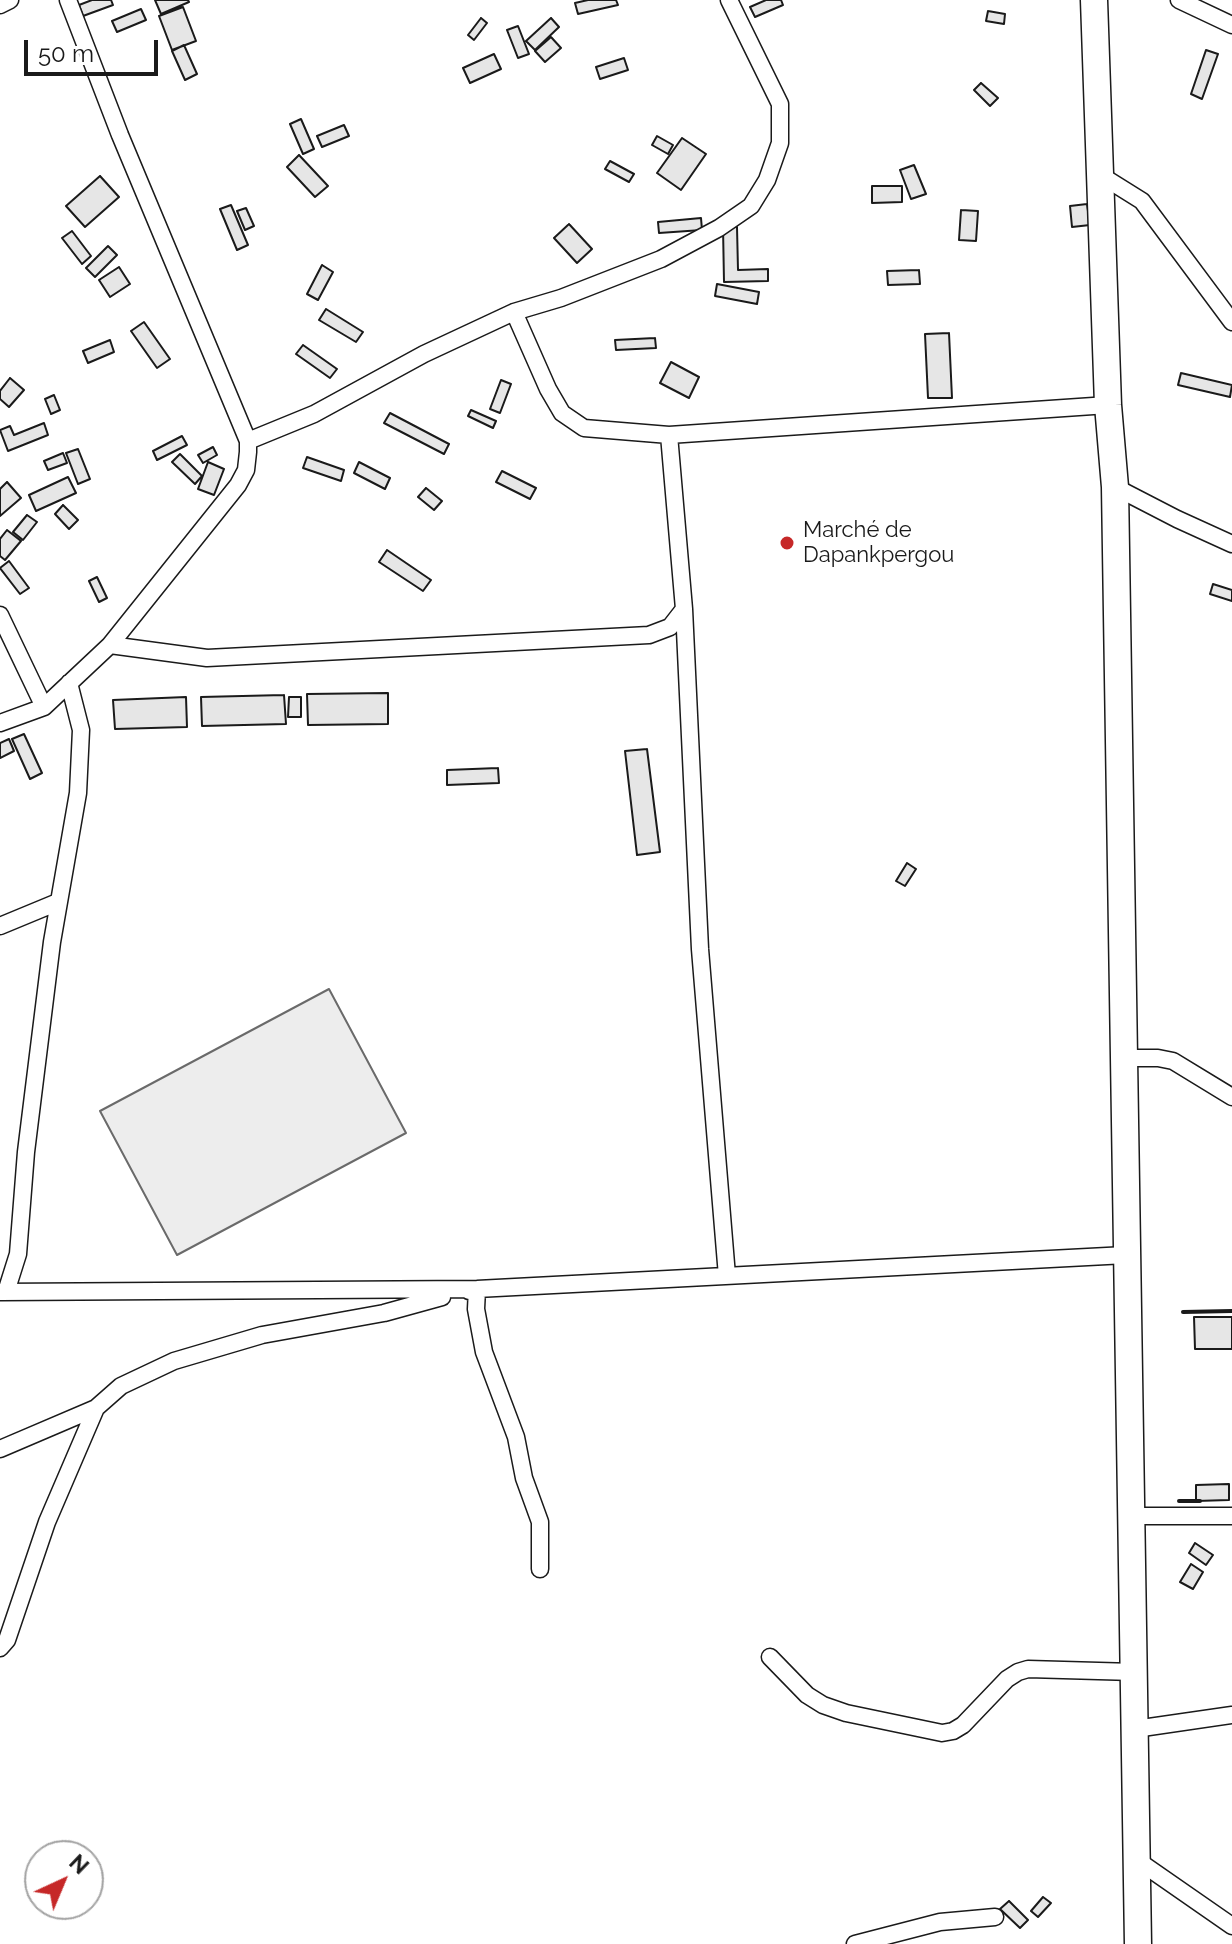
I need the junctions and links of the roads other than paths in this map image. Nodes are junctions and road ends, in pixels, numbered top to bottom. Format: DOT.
graph roads {
  1 [pos="10,0"];
  2 [pos="68,0"];
  3 [pos="729,0"];
  4 [pos="1094,0"];
  5 [pos="1179,0"];
  6 [pos="0,5"];
  7 [pos="1232,25"];
  8 [pos="1102,176"];
  9 [pos="514,312"];
  10 [pos="1232,322"];
  11 [pos="1108,405"];
  12 [pos="669,435"];
  13 [pos="248,441"];
  14 [pos="1115,487"];
  15 [pos="1232,544"];
  16 [pos="684,609"];
  17 [pos="0,615"];
  18 [pos="110,645"];
  19 [pos="69,683"];
  20 [pos="44,707"];
  21 [pos="0,723"];
  22 [pos="58,902"];
  23 [pos="0,926"];
  24 [pos="1123,1058"];
  25 [pos="1232,1097"];
  26 [pos="1126,1255"];
  27 [pos="727,1276"];
  28 [pos="477,1289"];
  29 [pos="3,1292"];
  30 [pos="96,1408"];
  31 [pos="0,1449"];
  32 [pos="1131,1516"];
  33 [pos="1232,1516"];
  34 [pos="540,1569"];
  35 [pos="0,1648"];
  36 [pos="770,1657"];
  37 [pos="1134,1672"];
  38 [pos="1232,1715"];
  39 [pos="1135,1729"];
  40 [pos="1137,1860"];
  41 [pos="995,1917"];
  42 [pos="1232,1926"];
  43 [pos="855,1944"];
  44 [pos="1138,1944"];
  1 -- 6 [label="street"];
  2 -- 13 [label="street"];
  3 -- 9 [label="street"];
  4 -- 8 [label="main road"];
  5 -- 7 [label="street"];
  8 -- 10 [label="street"];
  8 -- 11 [label="main road"];
  9 -- 12 [label="street"];
  9 -- 13 [label="street"];
  11 -- 12 [label="street"];
  11 -- 14 [label="main road"];
  12 -- 16 [label="street"];
  13 -- 18 [label="street"];
  14 -- 15 [label="street"];
  14 -- 24 [label="main road"];
  16 -- 18 [label="street"];
  16 -- 27 [label="street"];
  17 -- 20 [label="street"];
  18 -- 19 [label="street"];
  19 -- 20 [label="street"];
  19 -- 22 [label="street"];
  20 -- 21 [label="street"];
  22 -- 23 [label="street"];
  22 -- 29 [label="street"];
  24 -- 25 [label="street"];
  24 -- 26 [label="main road"];
  26 -- 27 [label="street"];
  26 -- 32 [label="main road"];
  27 -- 28 [label="street"];
  28 -- 29 [label="street"];
  28 -- 30 [label="street"];
  28 -- 34 [label="street"];
  30 -- 31 [label="street"];
  30 -- 35 [label="street"];
  32 -- 33 [label="street"];
  32 -- 37 [label="main road"];
  36 -- 37 [label="street"];
  37 -- 39 [label="main road"];
  38 -- 39 [label="street"];
  39 -- 40 [label="main road"];
  40 -- 42 [label="street"];
  40 -- 44 [label="main road"];
  41 -- 43 [label="street"];
}
